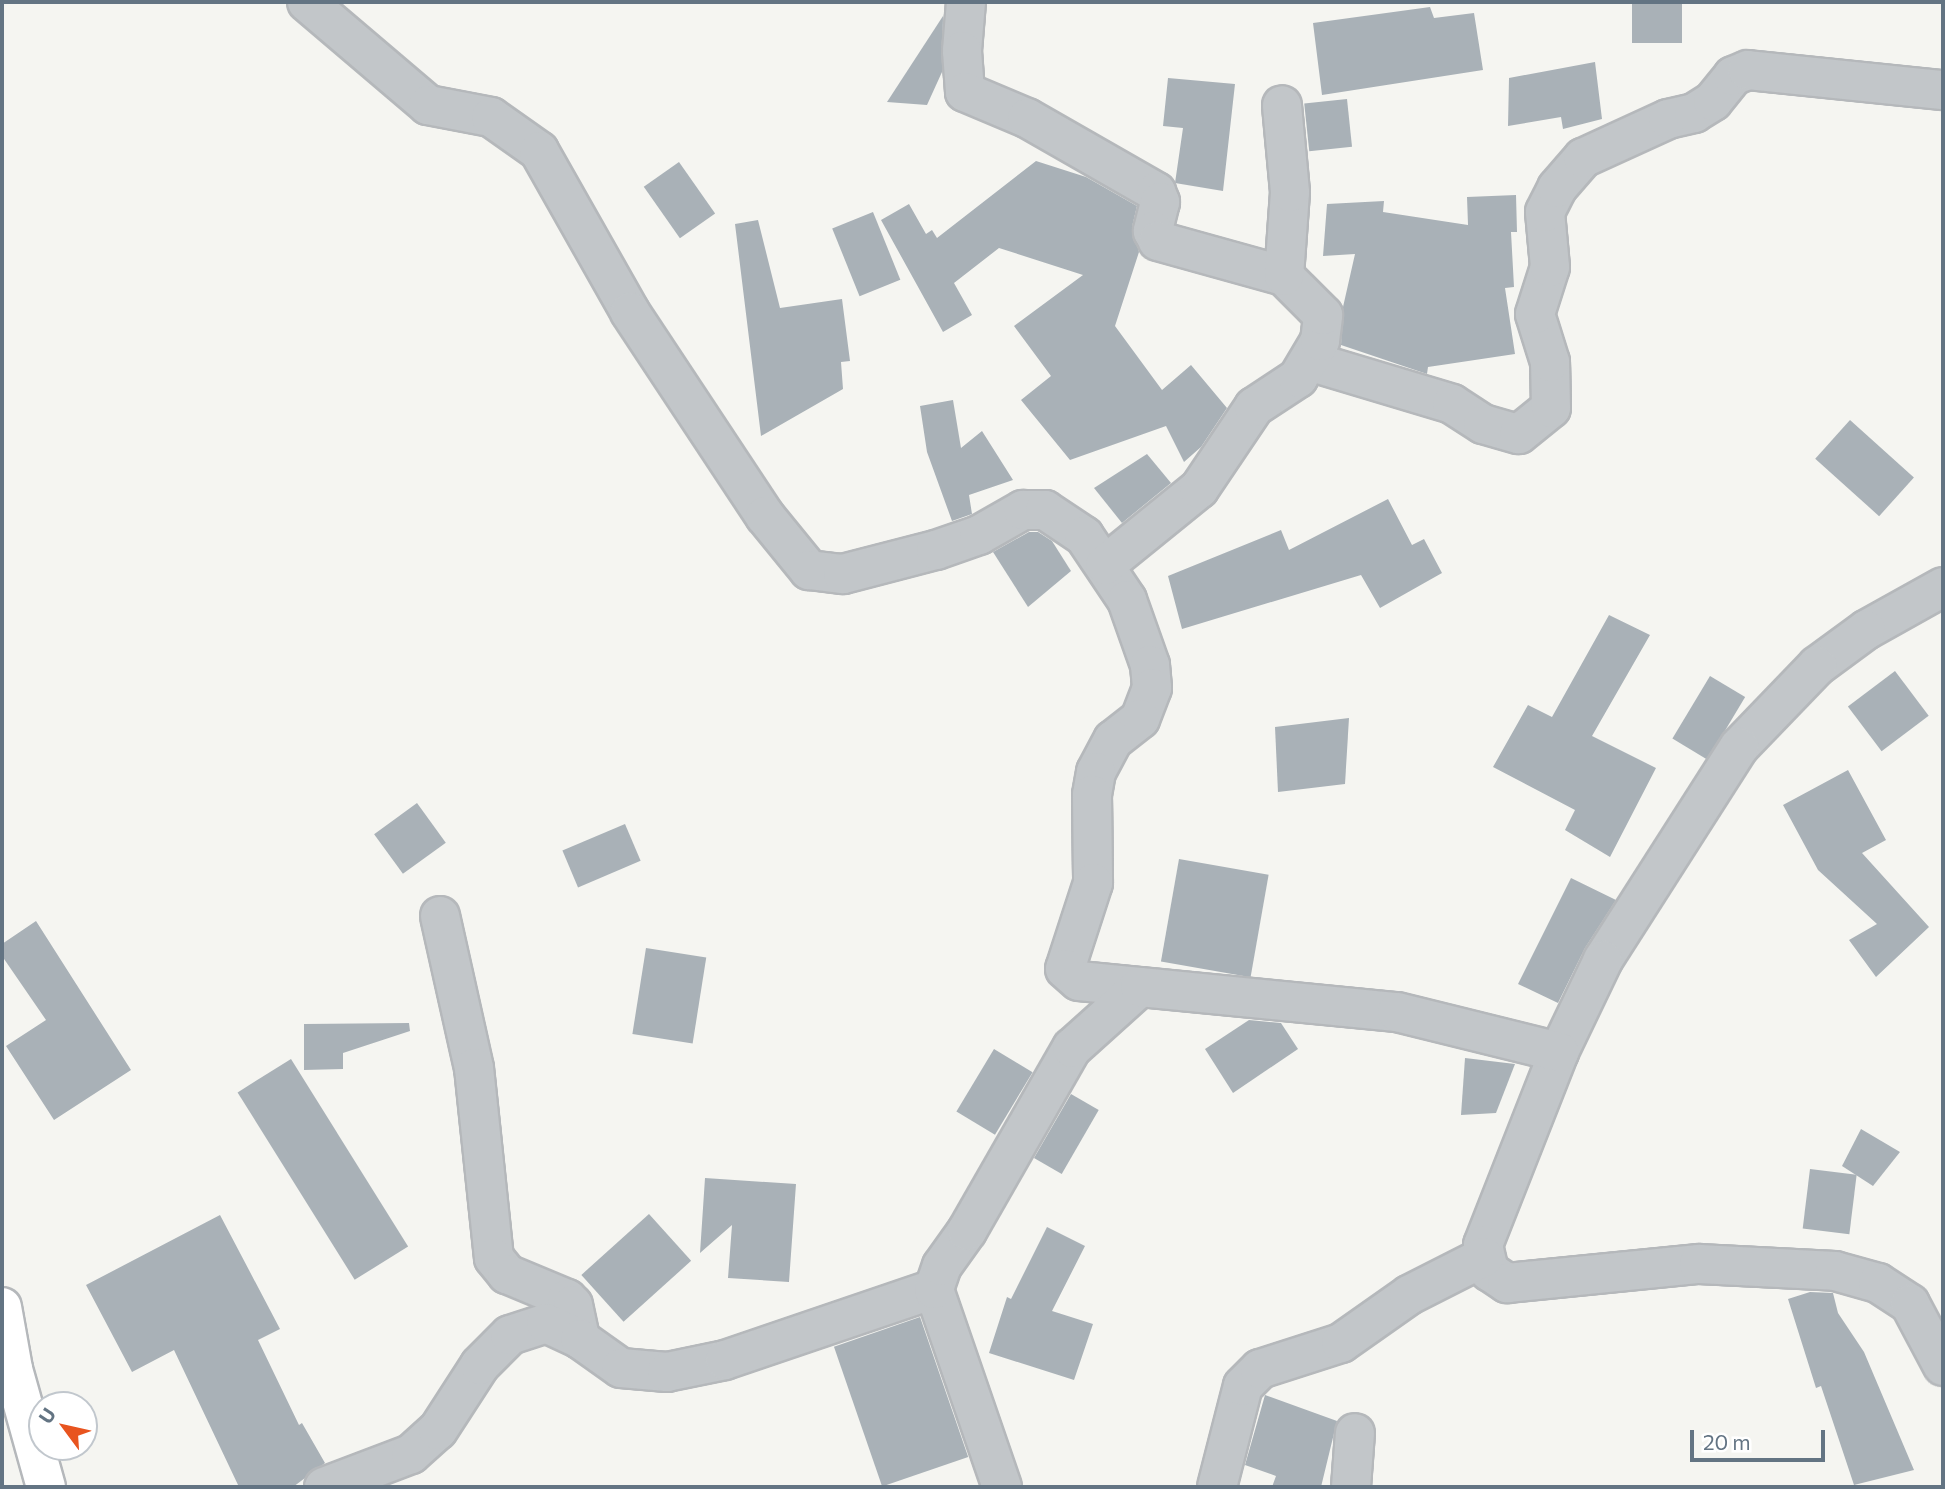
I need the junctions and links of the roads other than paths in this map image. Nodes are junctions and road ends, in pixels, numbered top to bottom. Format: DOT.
graph roads {
  1 [pos="307,2"];
  2 [pos="966,2"];
  3 [pos="1943,90"];
  4 [pos="1282,105"];
  5 [pos="1284,276"];
  6 [pos="1310,361"];
  7 [pos="1105,565"];
  8 [pos="1943,587"];
  9 [pos="440,916"];
  10 [pos="1140,987"];
  11 [pos="1559,1052"];
  12 [pos="1484,1257"];
  13 [pos="934,1289"];
  14 [pos="2,1307"];
  15 [pos="580,1339"];
  16 [pos="1943,1366"];
  17 [pos="1354,1433"];
  18 [pos="46,1487"];
  19 [pos="324,1487"];
  20 [pos="1002,1487"];
  21 [pos="1217,1487"];
  22 [pos="1352,1487"];
  1 -- 7 [label="street"];
  2 -- 5 [label="street"];
  3 -- 6 [label="street"];
  4 -- 5 [label="street"];
  5 -- 6 [label="street"];
  6 -- 7 [label="street"];
  7 -- 10 [label="street"];
  8 -- 11 [label="street"];
  9 -- 15 [label="street"];
  10 -- 11 [label="street"];
  10 -- 13 [label="street"];
  11 -- 12 [label="street"];
  12 -- 16 [label="street"];
  12 -- 21 [label="street"];
  13 -- 15 [label="street"];
  13 -- 20 [label="street"];
  14 -- 18 [label="highway"];
  15 -- 19 [label="street"];
  17 -- 22 [label="street"];
}
